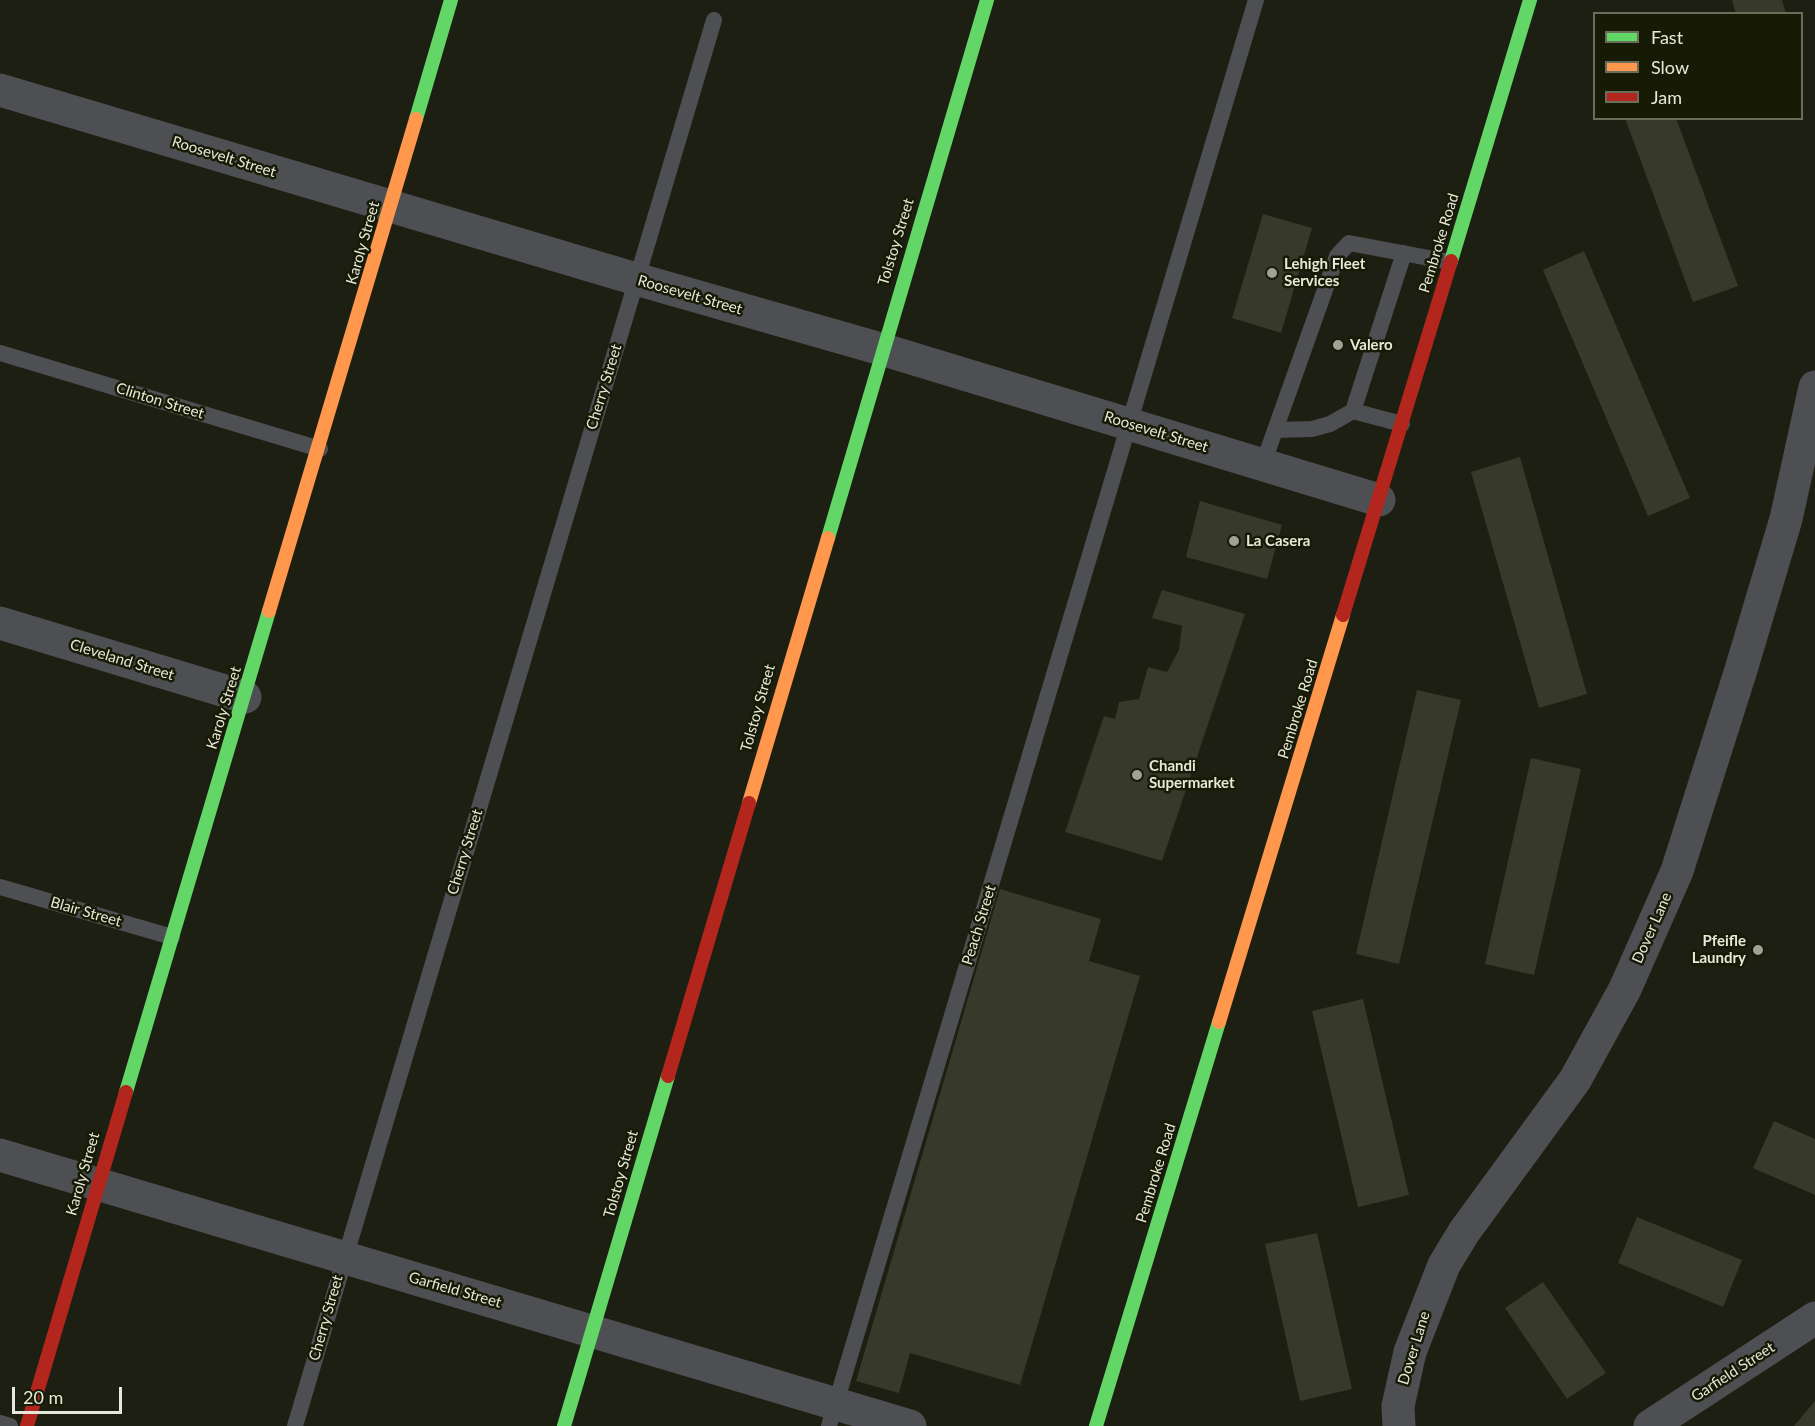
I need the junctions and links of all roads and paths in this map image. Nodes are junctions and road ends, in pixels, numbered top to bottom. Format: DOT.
graph roads {
  1 [pos="451,0"];
  2 [pos="987,0"];
  3 [pos="1256,0"];
  4 [pos="1530,0"];
  5 [pos="714,20"];
  6 [pos="0,90"];
  7 [pos="390,207"];
  8 [pos="1404,253"];
  9 [pos="1450,262"];
  10 [pos="636,279"];
  11 [pos="882,349"];
  12 [pos="0,353"];
  13 [pos="1815,387"];
  14 [pos="1353,411"];
  15 [pos="1130,423"];
  16 [pos="1402,424"];
  17 [pos="1275,430"];
  18 [pos="320,449"];
  19 [pos="1263,464"];
  20 [pos="1379,500"];
  21 [pos="0,623"];
  22 [pos="245,697"];
  23 [pos="0,886"];
  24 [pos="172,937"];
  25 [pos="0,1155"];
  26 [pos="97,1184"];
  27 [pos="343,1258"];
  28 [pos="1815,1318"];
  29 [pos="592,1331"];
  30 [pos="832,1415"];
  31 [pos="0,1423"];
  32 [pos="10,1426"];
  33 [pos="27,1426"];
  34 [pos="295,1426"];
  35 [pos="564,1426"];
  36 [pos="910,1426"];
  37 [pos="1096,1426"];
  38 [pos="1399,1426"];
  39 [pos="1650,1426"];
  1 -- 7 [label="street, Karoly Street"];
  2 -- 11 [label="street, Tolstoy Street"];
  3 -- 15 [label="lane, Peach Street"];
  4 -- 9 [label="street, Pembroke Road"];
  5 -- 10 [label="lane, Cherry Street"];
  6 -- 7 [label="street, Roosevelt Street"];
  7 -- 10 [label="street, Roosevelt Street"];
  7 -- 18 [label="street, Karoly Street"];
  8 -- 9 [label="lane"];
  8 -- 14 [label="lane"];
  8 -- 17 [label="lane"];
  9 -- 16 [label="street, Pembroke Road"];
  10 -- 11 [label="street, Roosevelt Street"];
  10 -- 27 [label="lane, Cherry Street"];
  11 -- 15 [label="street, Roosevelt Street"];
  11 -- 29 [label="street, Tolstoy Street"];
  12 -- 18 [label="lane, Clinton Street"];
  13 -- 38 [label="street, Dover Lane"];
  14 -- 16 [label="lane"];
  14 -- 17 [label="lane"];
  15 -- 19 [label="street, Roosevelt Street"];
  15 -- 30 [label="lane, Peach Street"];
  16 -- 20 [label="street, Pembroke Road"];
  17 -- 19 [label="lane"];
  18 -- 22 [label="street, Karoly Street"];
  19 -- 20 [label="street, Roosevelt Street"];
  20 -- 37 [label="street, Pembroke Road"];
  21 -- 22 [label="street, Cleveland Street"];
  22 -- 24 [label="street, Karoly Street"];
  23 -- 24 [label="lane, Blair Street"];
  24 -- 26 [label="street, Karoly Street"];
  25 -- 26 [label="street, Garfield Street"];
  26 -- 27 [label="street, Garfield Street"];
  26 -- 33 [label="street, Karoly Street"];
  27 -- 29 [label="street, Garfield Street"];
  27 -- 34 [label="lane, Cherry Street"];
  28 -- 39 [label="street, Garfield Street"];
  29 -- 30 [label="street, Garfield Street"];
  29 -- 35 [label="street, Tolstoy Street"];
  30 -- 36 [label="street, Garfield Street"];
  31 -- 32 [label="lane"];
}
